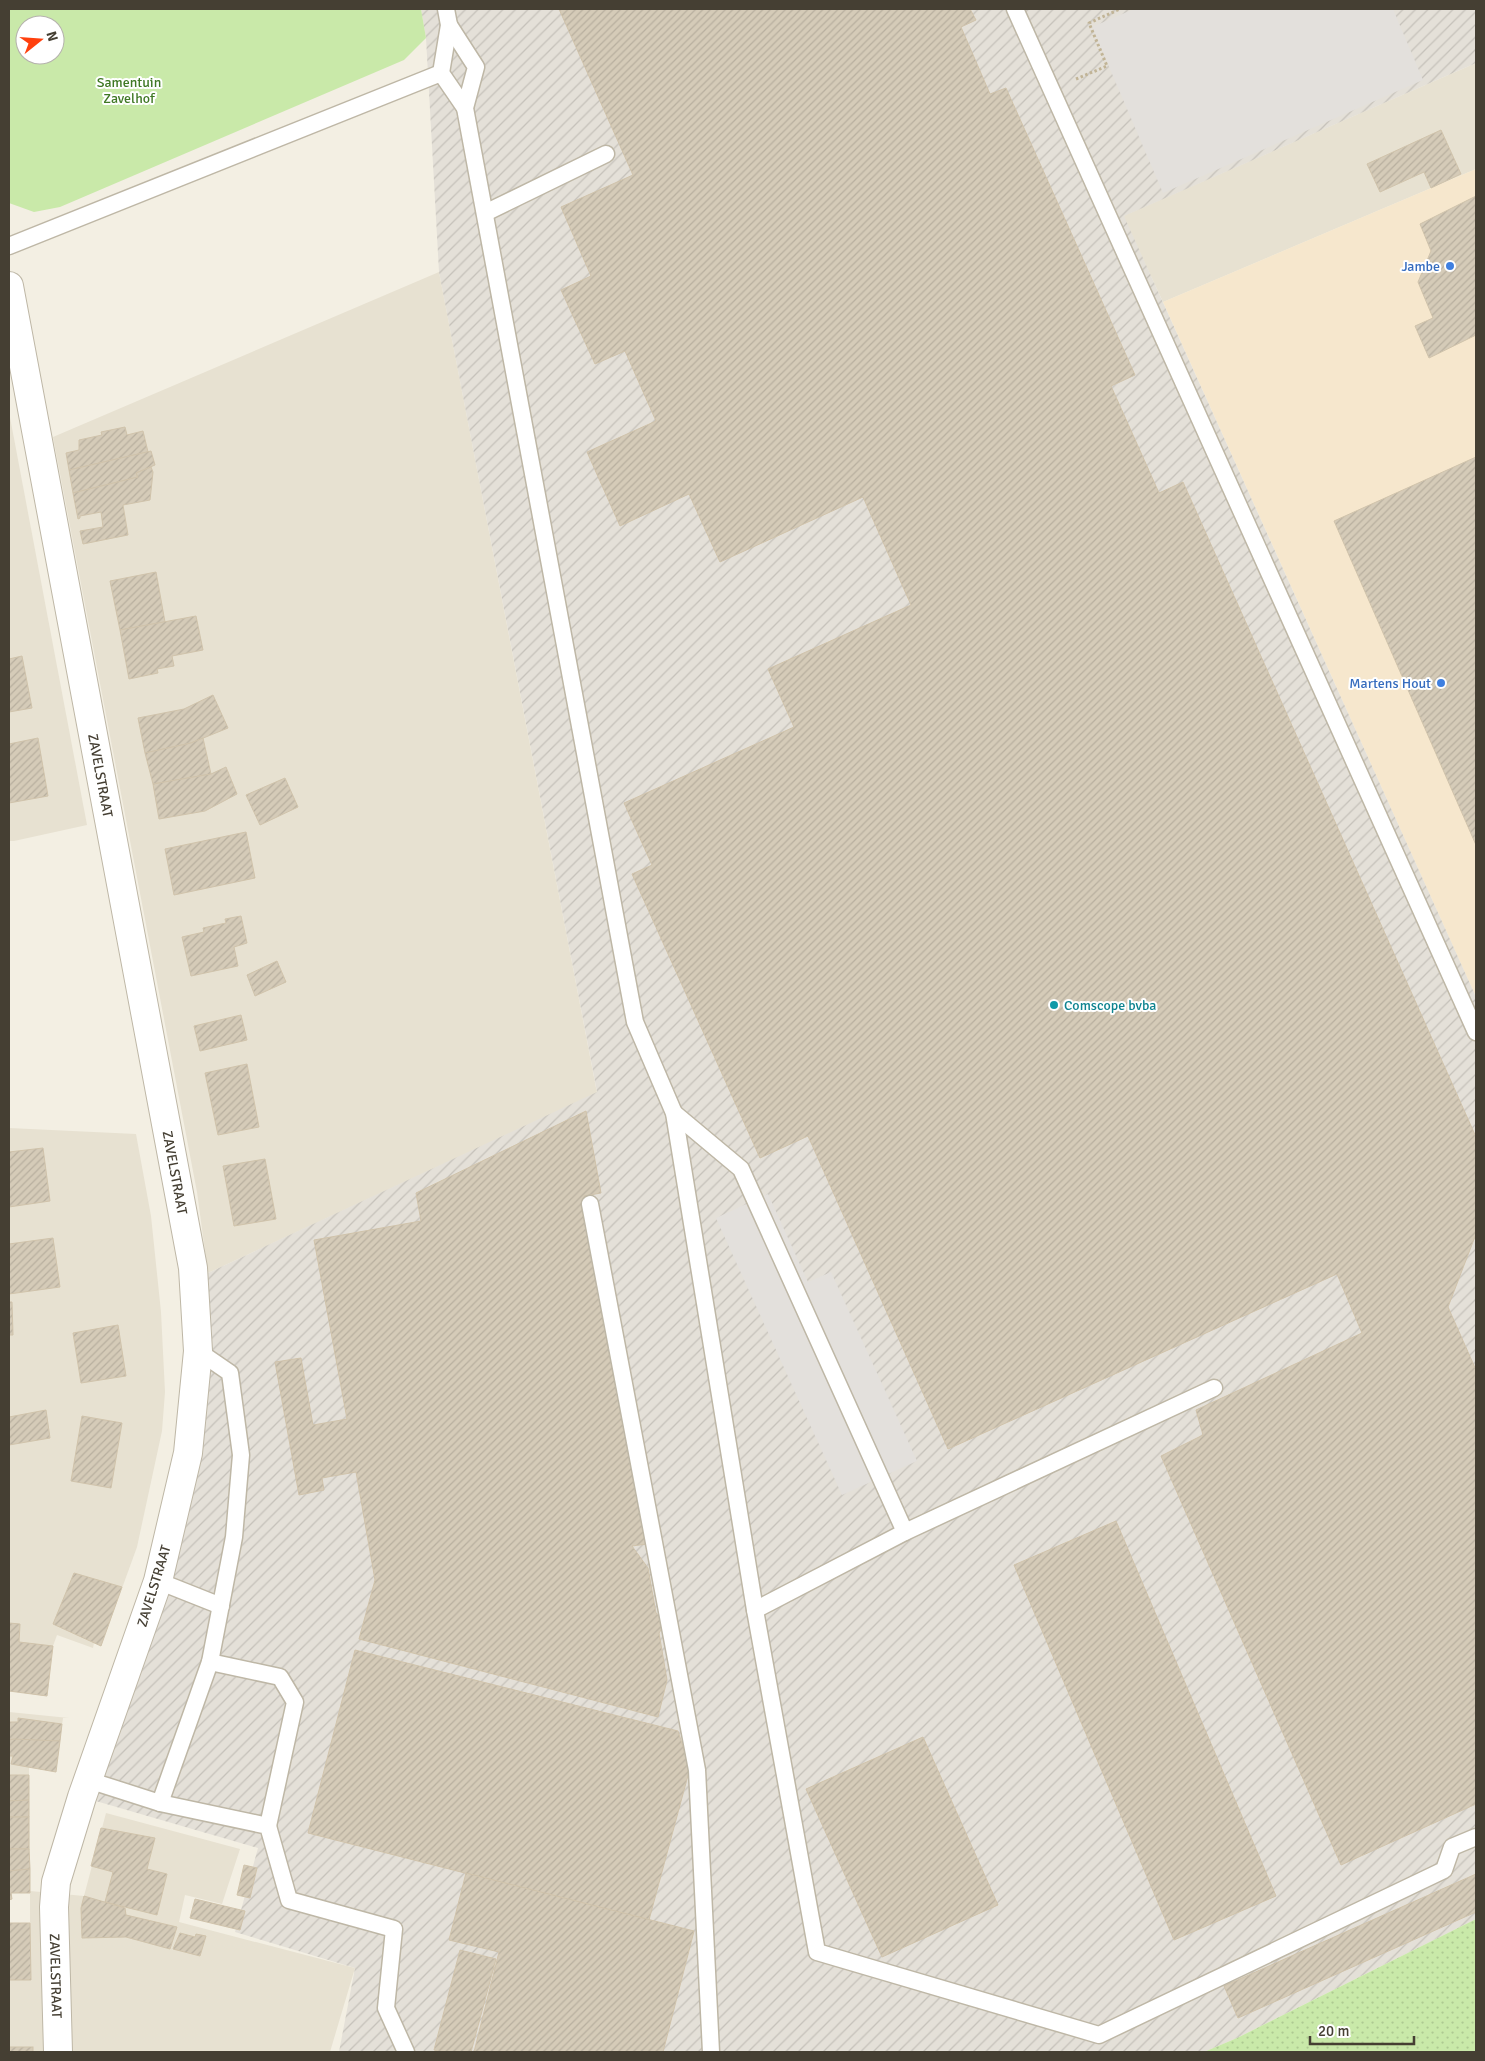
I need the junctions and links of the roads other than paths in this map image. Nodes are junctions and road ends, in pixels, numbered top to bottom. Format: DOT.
graph roads {
  1 [pos="446,9"];
  2 [pos="1015,9"];
  3 [pos="449,25"];
  4 [pos="441,73"];
  5 [pos="465,108"];
  6 [pos="606,154"];
  7 [pos="485,213"];
  8 [pos="9,246"];
  9 [pos="9,286"];
  10 [pos="1476,1032"];
  11 [pos="674,1113"];
  12 [pos="590,1204"];
  13 [pos="198,1351"];
  14 [pos="1214,1388"];
  15 [pos="905,1532"];
  16 [pos="158,1581"];
  17 [pos="221,1606"];
  18 [pos="755,1610"];
  19 [pos="210,1662"];
  20 [pos="88,1780"];
  21 [pos="160,1803"];
  22 [pos="268,1826"];
  23 [pos="1476,1837"];
  24 [pos="58,2052"];
  25 [pos="406,2052"];
  26 [pos="711,2052"];
  1 -- 3 [label="lane"];
  2 -- 10 [label="lane"];
  3 -- 4 [label="lane"];
  3 -- 5 [label="lane"];
  4 -- 5 [label="lane"];
  4 -- 8 [label="lane"];
  5 -- 7 [label="lane"];
  6 -- 7 [label="lane"];
  7 -- 11 [label="lane"];
  9 -- 13 [label="street, ZAVELSTRAAT"];
  11 -- 15 [label="lane"];
  11 -- 18 [label="lane"];
  12 -- 26 [label="lane"];
  13 -- 16 [label="street, ZAVELSTRAAT"];
  13 -- 17 [label="lane"];
  14 -- 15 [label="lane"];
  15 -- 18 [label="lane"];
  16 -- 17 [label="lane"];
  16 -- 20 [label="street, ZAVELSTRAAT"];
  17 -- 19 [label="lane"];
  18 -- 23 [label="lane"];
  19 -- 21 [label="lane"];
  19 -- 22 [label="lane"];
  20 -- 21 [label="lane"];
  20 -- 24 [label="street, ZAVELSTRAAT"];
  21 -- 22 [label="lane"];
  22 -- 25 [label="lane"];
}
